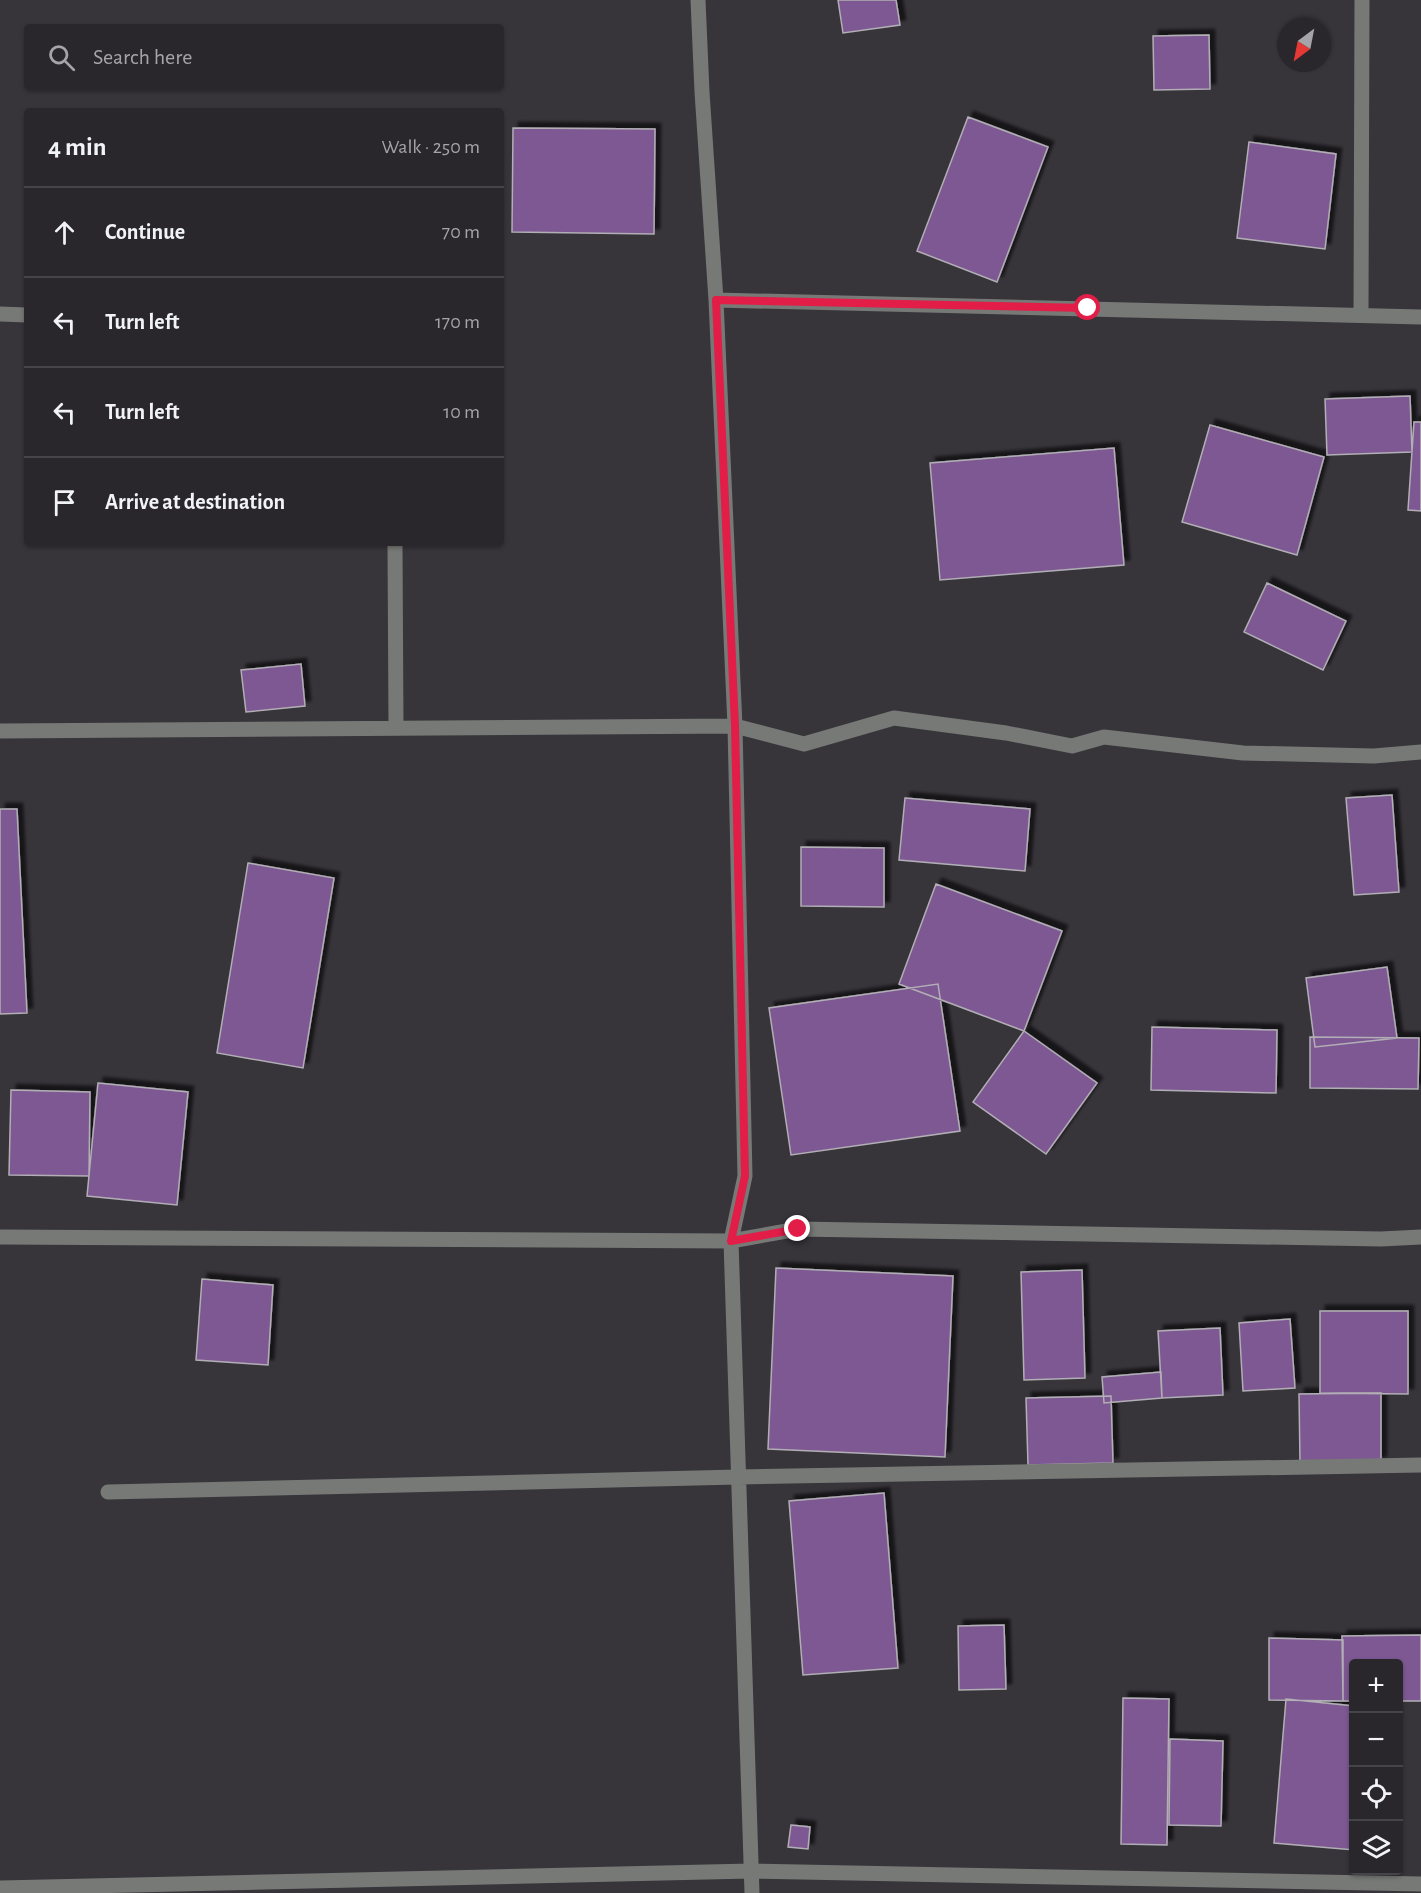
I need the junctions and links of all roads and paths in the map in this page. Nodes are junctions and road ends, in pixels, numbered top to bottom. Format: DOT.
graph roads {
  1 [pos="698,0"];
  2 [pos="1362,0"];
  3 [pos="716,300"];
  4 [pos="0,314"];
  5 [pos="24,315"];
  6 [pos="1362,315"];
  7 [pos="1421,317"];
  8 [pos="395,546"];
  9 [pos="735,726"];
  10 [pos="396,728"];
  11 [pos="0,730"];
  12 [pos="1421,752"];
  13 [pos="0,1237"];
  14 [pos="1421,1237"];
  15 [pos="731,1241"];
  16 [pos="1421,1465"];
  17 [pos="738,1477"];
  18 [pos="108,1492"];
  19 [pos="751,1871"];
  20 [pos="1421,1884"];
  21 [pos="0,1888"];
  22 [pos="752,1893"];
  1 -- 3 [label="street"];
  2 -- 6 [label="street"];
  3 -- 6 [label="street"];
  3 -- 9 [label="street"];
  4 -- 5 [label="street"];
  6 -- 7 [label="street"];
  8 -- 10 [label="street"];
  9 -- 10 [label="street"];
  9 -- 12 [label="street"];
  9 -- 15 [label="street"];
  10 -- 11 [label="street"];
  13 -- 15 [label="street"];
  14 -- 15 [label="street"];
  15 -- 17 [label="street"];
  16 -- 17 [label="street"];
  17 -- 18 [label="street"];
  17 -- 19 [label="street"];
  19 -- 20 [label="street"];
  19 -- 21 [label="street"];
  19 -- 22 [label="street"];
}
